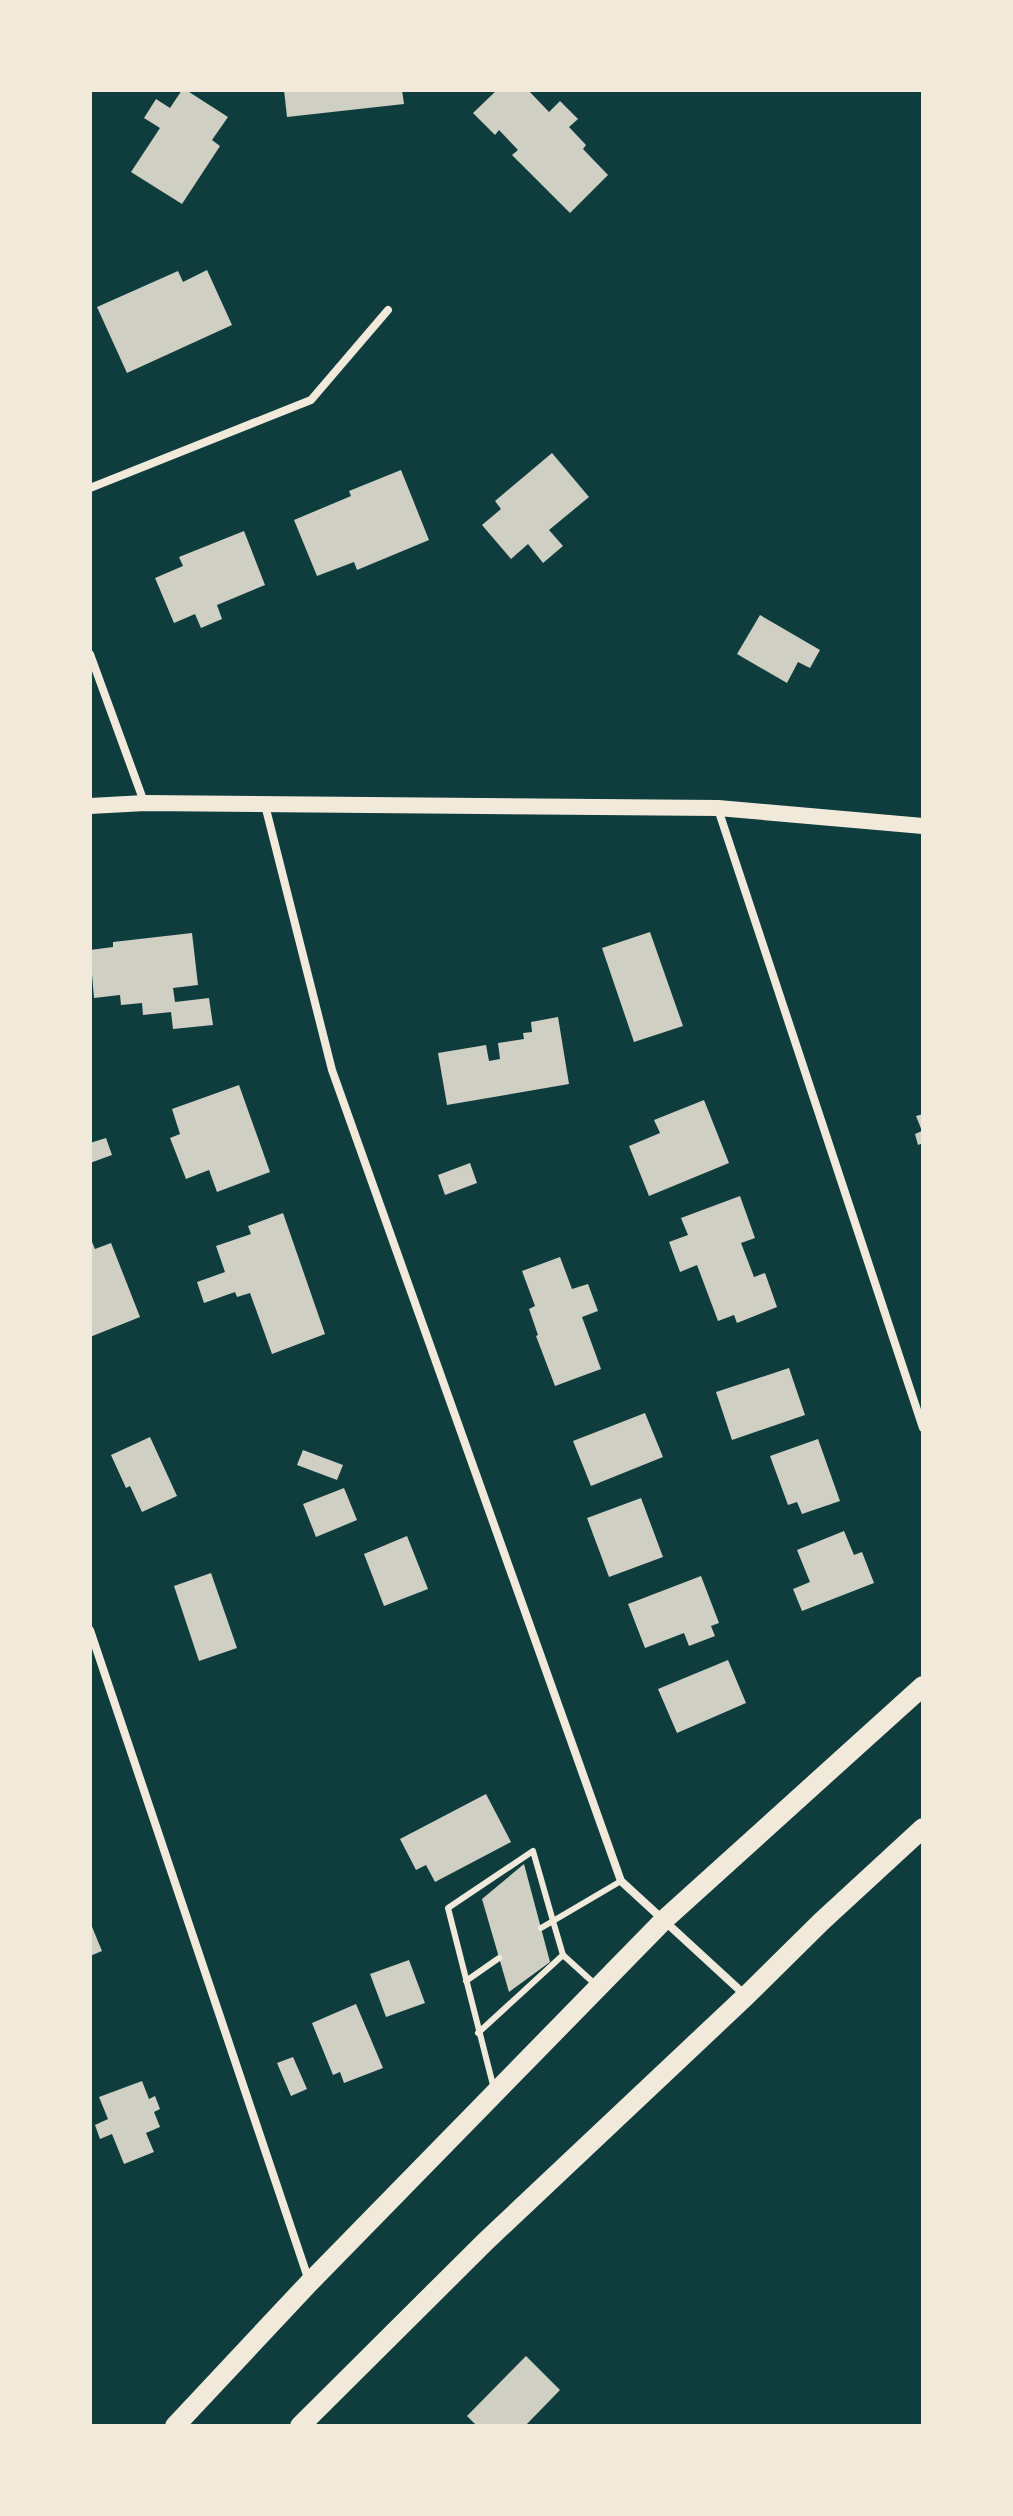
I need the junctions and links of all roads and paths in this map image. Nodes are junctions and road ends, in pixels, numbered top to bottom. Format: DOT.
graph roads {
  1 [pos="388,310"];
  2 [pos="90,488"];
  3 [pos="90,654"];
  4 [pos="145,803"];
  5 [pos="265,805"];
  6 [pos="90,806"];
  7 [pos="718,808"];
  8 [pos="923,826"];
  9 [pos="923,1428"];
  10 [pos="90,1630"];
  11 [pos="923,1686"];
  12 [pos="923,1828"];
  13 [pos="621,1881"];
  14 [pos="664,1920"];
  15 [pos="553,1921"];
  16 [pos="541,1928"];
  17 [pos="563,1955"];
  18 [pos="499,1958"];
  19 [pos="466,1981"];
  20 [pos="598,1987"];
  21 [pos="746,1996"];
  22 [pos="478,2033"];
  23 [pos="495,2093"];
  24 [pos="310,2282"];
  25 [pos="175,2426"];
  26 [pos="300,2426"];
  1 -- 2 [label="street"];
  3 -- 4 [label="street"];
  4 -- 5 [label="main road"];
  4 -- 6 [label="main road"];
  5 -- 7 [label="main road"];
  5 -- 13 [label="street"];
  7 -- 8 [label="main road"];
  7 -- 9 [label="street"];
  10 -- 24 [label="street"];
  11 -- 14 [label="main road"];
  12 -- 21 [label="main road"];
  13 -- 14 [label="street"];
  13 -- 15 [label="lane"];
  14 -- 20 [label="main road"];
  14 -- 21 [label="street"];
  15 -- 16 [label="lane"];
  15 -- 17 [label="lane"];
  15 -- 19 [label="lane"];
  17 -- 20 [label="lane"];
  17 -- 22 [label="lane"];
  18 -- 19 [label="lane"];
  19 -- 22 [label="lane"];
  20 -- 23 [label="main road"];
  21 -- 26 [label="main road"];
  22 -- 23 [label="lane"];
  23 -- 24 [label="main road"];
  24 -- 25 [label="main road"];
}
